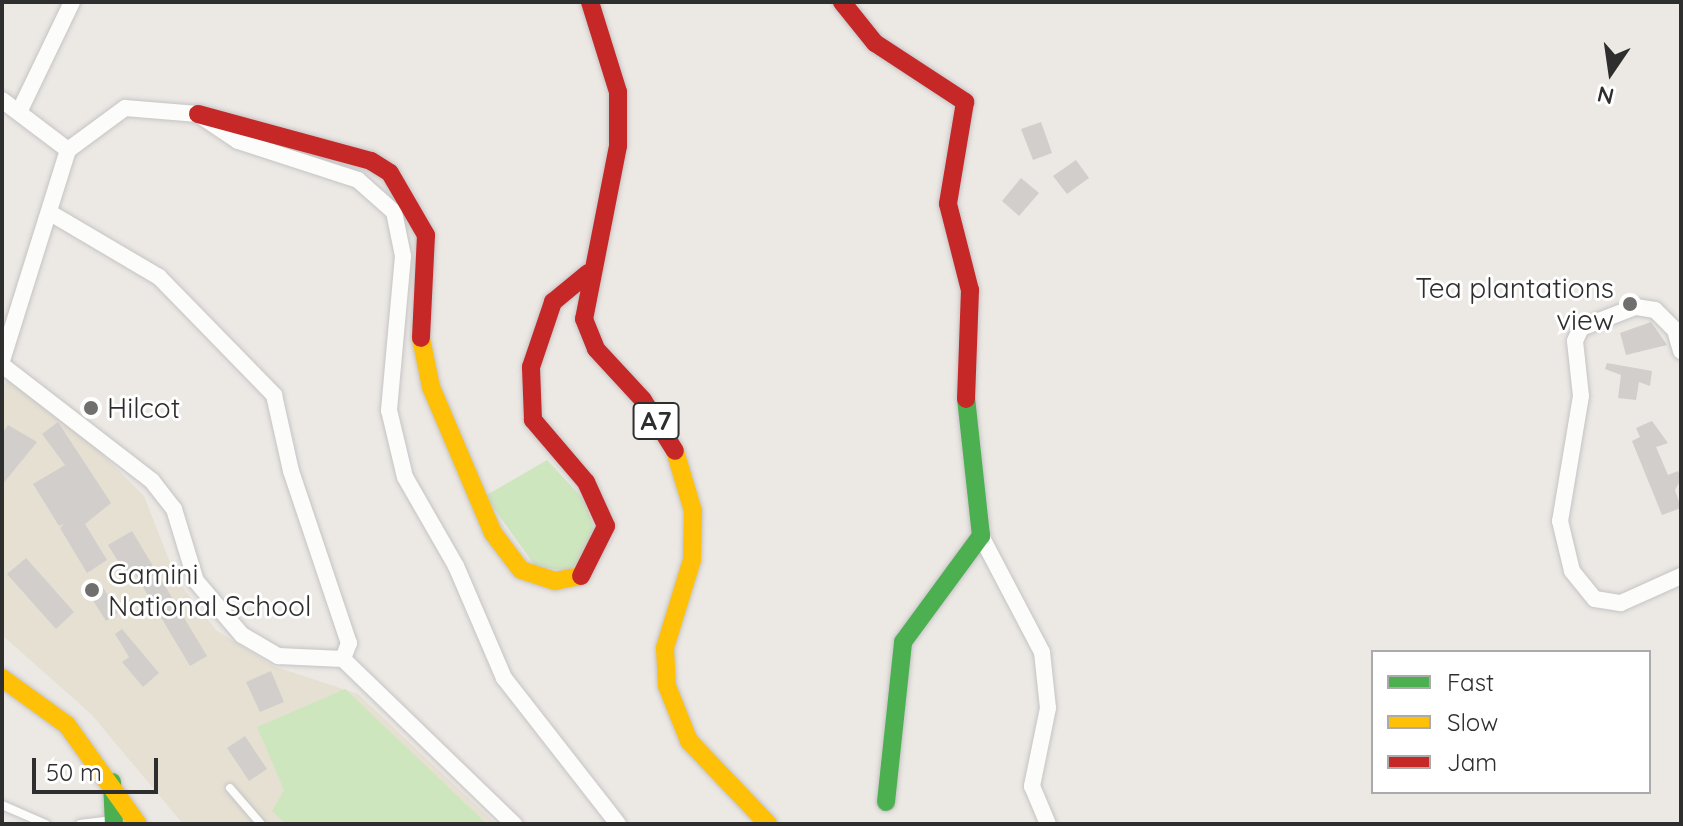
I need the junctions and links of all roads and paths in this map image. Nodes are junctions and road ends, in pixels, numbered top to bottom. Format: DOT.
graph roads {
  1 [pos="72,2"];
  2 [pos="590,2"];
  3 [pos="842,2"];
  4 [pos="2,100"];
  5 [pos="21,108"];
  6 [pos="198,114"];
  7 [pos="68,150"];
  8 [pos="52,214"];
  9 [pos="588,273"];
  10 [pos="1681,351"];
  11 [pos="2,363"];
  12 [pos="981,536"];
  13 [pos="1681,576"];
  14 [pos="343,659"];
  15 [pos="2,678"];
  16 [pos="112,782"];
  17 [pos="230,788"];
  18 [pos="886,802"];
  19 [pos="2,805"];
  20 [pos="113,822"];
  21 [pos="46,824"];
  22 [pos="80,824"];
  23 [pos="138,824"];
  24 [pos="261,824"];
  25 [pos="514,824"];
  26 [pos="618,824"];
  27 [pos="768,824"];
  28 [pos="1048,824"];
  1 -- 5 [label="street"];
  2 -- 9 [label="main road, A7"];
  3 -- 12 [label="main road"];
  4 -- 5 [label="street"];
  5 -- 7 [label="street"];
  6 -- 7 [label="street"];
  6 -- 9 [label="main road"];
  6 -- 26 [label="street"];
  7 -- 8 [label="street"];
  8 -- 11 [label="street"];
  8 -- 14 [label="street"];
  9 -- 27 [label="main road, A7"];
  10 -- 13 [label="street"];
  11 -- 14 [label="street"];
  12 -- 18 [label="main road"];
  12 -- 28 [label="street"];
  14 -- 25 [label="street"];
  15 -- 16 [label="main road"];
  16 -- 20 [label="main road"];
  16 -- 23 [label="main road"];
  17 -- 24 [label="lane"];
  19 -- 21 [label="lane"];
  20 -- 22 [label="lane"];
}
